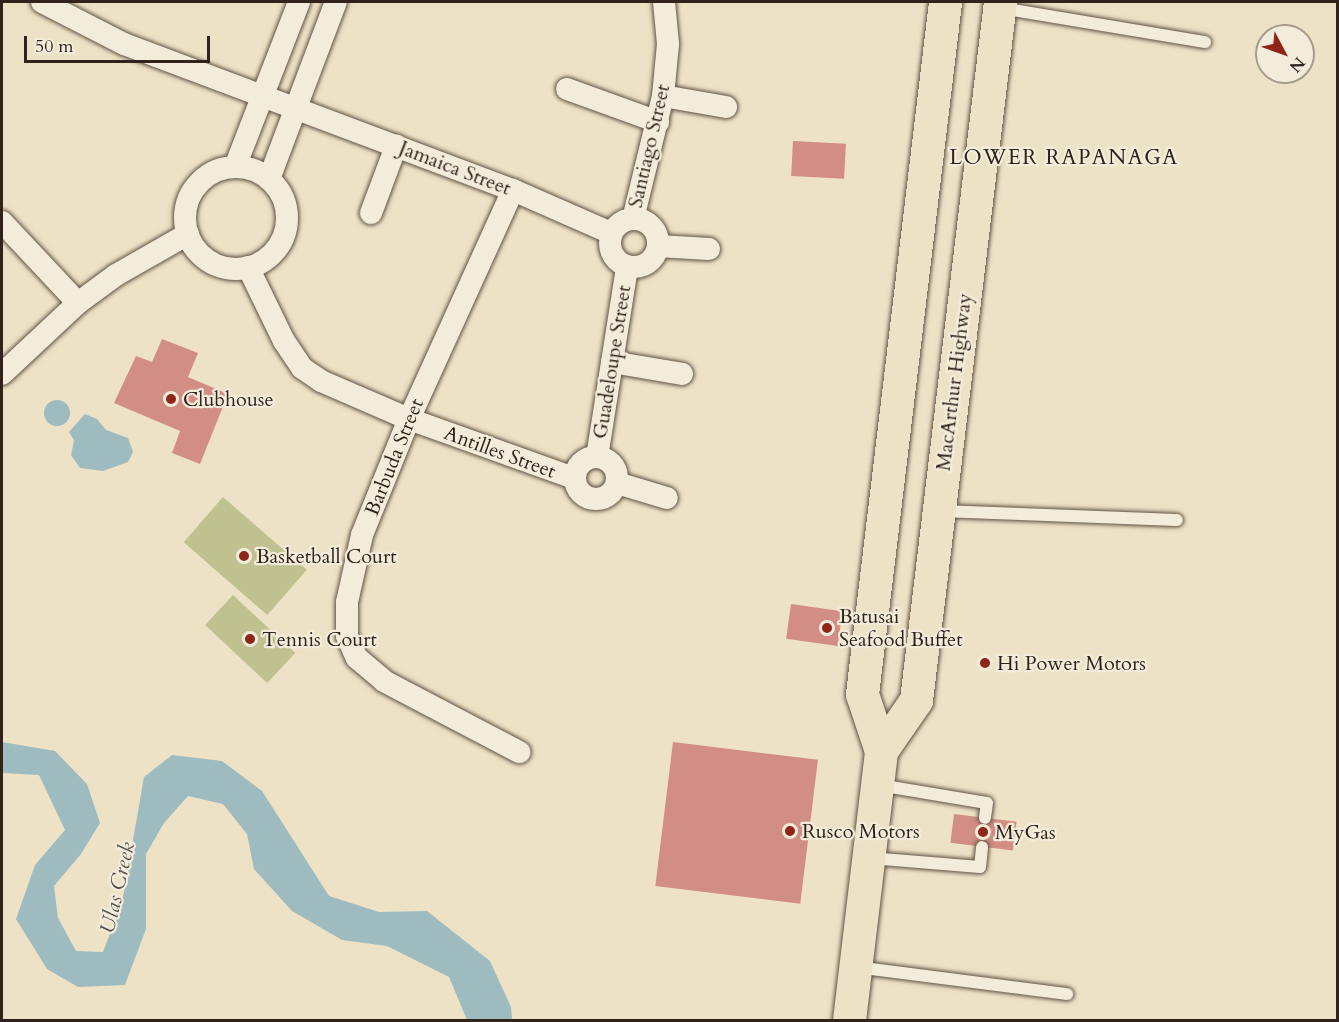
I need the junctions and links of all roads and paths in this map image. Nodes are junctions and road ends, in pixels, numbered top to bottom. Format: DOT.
graph roads {
  1 [pos="42,2"];
  2 [pos="299,2"];
  3 [pos="336,2"];
  4 [pos="664,2"];
  5 [pos="945,2"];
  6 [pos="1000,5"];
  7 [pos="1205,42"];
  8 [pos="567,89"];
  9 [pos="263,95"];
  10 [pos="663,96"];
  11 [pos="726,107"];
  12 [pos="296,108"];
  13 [pos="658,122"];
  14 [pos="396,146"];
  15 [pos="235,167"];
  16 [pos="269,179"];
  17 [pos="513,190"];
  18 [pos="371,213"];
  19 [pos="633,219"];
  20 [pos="2,222"];
  21 [pos="611,233"];
  22 [pos="188,234"];
  23 [pos="658,246"];
  24 [pos="709,249"];
  25 [pos="248,267"];
  26 [pos="627,267"];
  27 [pos="78,303"];
  28 [pos="612,362"];
  29 [pos="2,374"];
  30 [pos="682,374"];
  31 [pos="409,419"];
  32 [pos="597,457"];
  33 [pos="574,478"];
  34 [pos="617,483"];
  35 [pos="667,498"];
  36 [pos="939,510"];
  37 [pos="1177,520"];
  38 [pos="881,751"];
  39 [pos="519,752"];
  40 [pos="878,785"];
  41 [pos="985,818"];
  42 [pos="982,847"];
  43 [pos="869,858"];
  44 [pos="855,967"];
  45 [pos="1067,994"];
  46 [pos="849,1020"];
  1 -- 9 [label="street, Jamaica Street"];
  2 -- 9 [label="street"];
  3 -- 12 [label="street"];
  4 -- 10 [label="street, Santiago Street"];
  5 -- 38 [label="highway, MacArthur Highway"];
  6 -- 7 [label="lane"];
  6 -- 36 [label="highway, MacArthur Highway"];
  8 -- 13 [label="street"];
  9 -- 12 [label="street, Jamaica Street"];
  9 -- 15 [label="street"];
  10 -- 11 [label="street"];
  10 -- 13 [label="street, Santiago Street"];
  12 -- 14 [label="street, Jamaica Street"];
  12 -- 16 [label="street"];
  13 -- 19 [label="street, Santiago Street"];
  14 -- 17 [label="street, Jamaica Street"];
  14 -- 18 [label="street"];
  15 -- 16 [label="street"];
  15 -- 22 [label="street"];
  16 -- 25 [label="street"];
  17 -- 21 [label="street, Jamaica Street"];
  17 -- 31 [label="street, Barbuda Street"];
  19 -- 21 [label="street"];
  19 -- 23 [label="street"];
  20 -- 27 [label="street"];
  21 -- 26 [label="street"];
  22 -- 25 [label="street"];
  22 -- 27 [label="street"];
  23 -- 24 [label="street"];
  23 -- 26 [label="street"];
  25 -- 31 [label="street, Antilles Street"];
  26 -- 28 [label="street, Guadeloupe Street"];
  27 -- 29 [label="street"];
  28 -- 30 [label="street"];
  28 -- 32 [label="street, Guadeloupe Street"];
  31 -- 33 [label="street, Antilles Street"];
  31 -- 39 [label="street, Barbuda Street"];
  32 -- 33 [label="street"];
  32 -- 34 [label="street"];
  33 -- 34 [label="street"];
  34 -- 35 [label="street"];
  36 -- 37 [label="lane"];
  36 -- 38 [label="highway, MacArthur Highway"];
  38 -- 40 [label="highway, MacArthur Highway"];
  40 -- 41 [label="lane"];
  40 -- 43 [label="highway, MacArthur Highway"];
  42 -- 43 [label="lane"];
  43 -- 44 [label="highway, MacArthur Highway"];
  44 -- 45 [label="lane"];
  44 -- 46 [label="highway, MacArthur Highway"];
}
